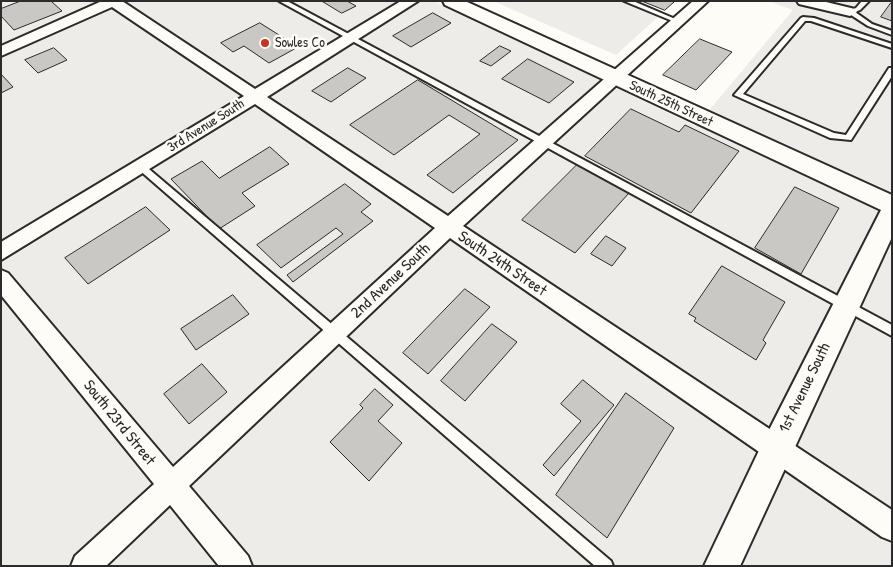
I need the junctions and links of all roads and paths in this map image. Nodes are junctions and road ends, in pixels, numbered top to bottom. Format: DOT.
graph roads {
  1 [pos="113,1"];
  2 [pos="282,1"];
  3 [pos="411,1"];
  4 [pos="451,1"];
  5 [pos="627,1"];
  6 [pos="701,1"];
  7 [pos="804,1"];
  8 [pos="866,1"];
  9 [pos="850,12"];
  10 [pos="677,22"];
  11 [pos="892,35"];
  12 [pos="351,38"];
  13 [pos="889,45"];
  14 [pos="1,52"];
  15 [pos="892,70"];
  16 [pos="616,78"];
  17 [pos="256,95"];
  18 [pos="544,143"];
  19 [pos="140,166"];
  20 [pos="892,205"];
  21 [pos="892,211"];
  22 [pos="448,228"];
  23 [pos="1,252"];
  24 [pos="1,279"];
  25 [pos="845,306"];
  26 [pos="892,331"];
  27 [pos="335,334"];
  28 [pos="776,449"];
  29 [pos="172,487"];
  30 [pos="892,527"];
  31 [pos="86,566"];
  32 [pos="238,566"];
  33 [pos="606,566"];
  34 [pos="722,566"];
  1 -- 14 [label="street"];
  1 -- 17 [label="street, South 24th Street"];
  2 -- 12 [label="lane"];
  3 -- 12 [label="street, 3rd Avenue South"];
  4 -- 16 [label="street, South 25th Street"];
  5 -- 10 [label="lane"];
  6 -- 10 [label="street, 2nd Avenue South"];
  7 -- 9 [label="street"];
  8 -- 9 [label="lane"];
  9 -- 11 [label="lane"];
  10 -- 16 [label="street, 2nd Avenue South"];
  11 -- 13 [label="lane"];
  12 -- 17 [label="street, 3rd Avenue South"];
  12 -- 18 [label="lane"];
  13 -- 15 [label="lane"];
  16 -- 18 [label="street, 2nd Avenue South"];
  16 -- 20 [label="street, South 25th Street"];
  17 -- 19 [label="street, 3rd Avenue South"];
  17 -- 22 [label="street, South 24th Street"];
  18 -- 22 [label="street, 2nd Avenue South"];
  18 -- 25 [label="lane"];
  19 -- 23 [label="street, 3rd Avenue South"];
  19 -- 27 [label="lane"];
  21 -- 25 [label="street, 1st Avenue South"];
  22 -- 27 [label="street, 2nd Avenue South"];
  22 -- 28 [label="street, South 24th Street"];
  24 -- 29 [label="street, South 23rd Street"];
  25 -- 26 [label="lane"];
  25 -- 28 [label="street, 1st Avenue South"];
  27 -- 29 [label="street, 2nd Avenue South"];
  27 -- 33 [label="lane"];
  28 -- 30 [label="street, South 24th Street"];
  28 -- 34 [label="street, 1st Avenue South"];
  29 -- 31 [label="street, 2nd Avenue South"];
  29 -- 32 [label="street, South 23rd Street"];
}
